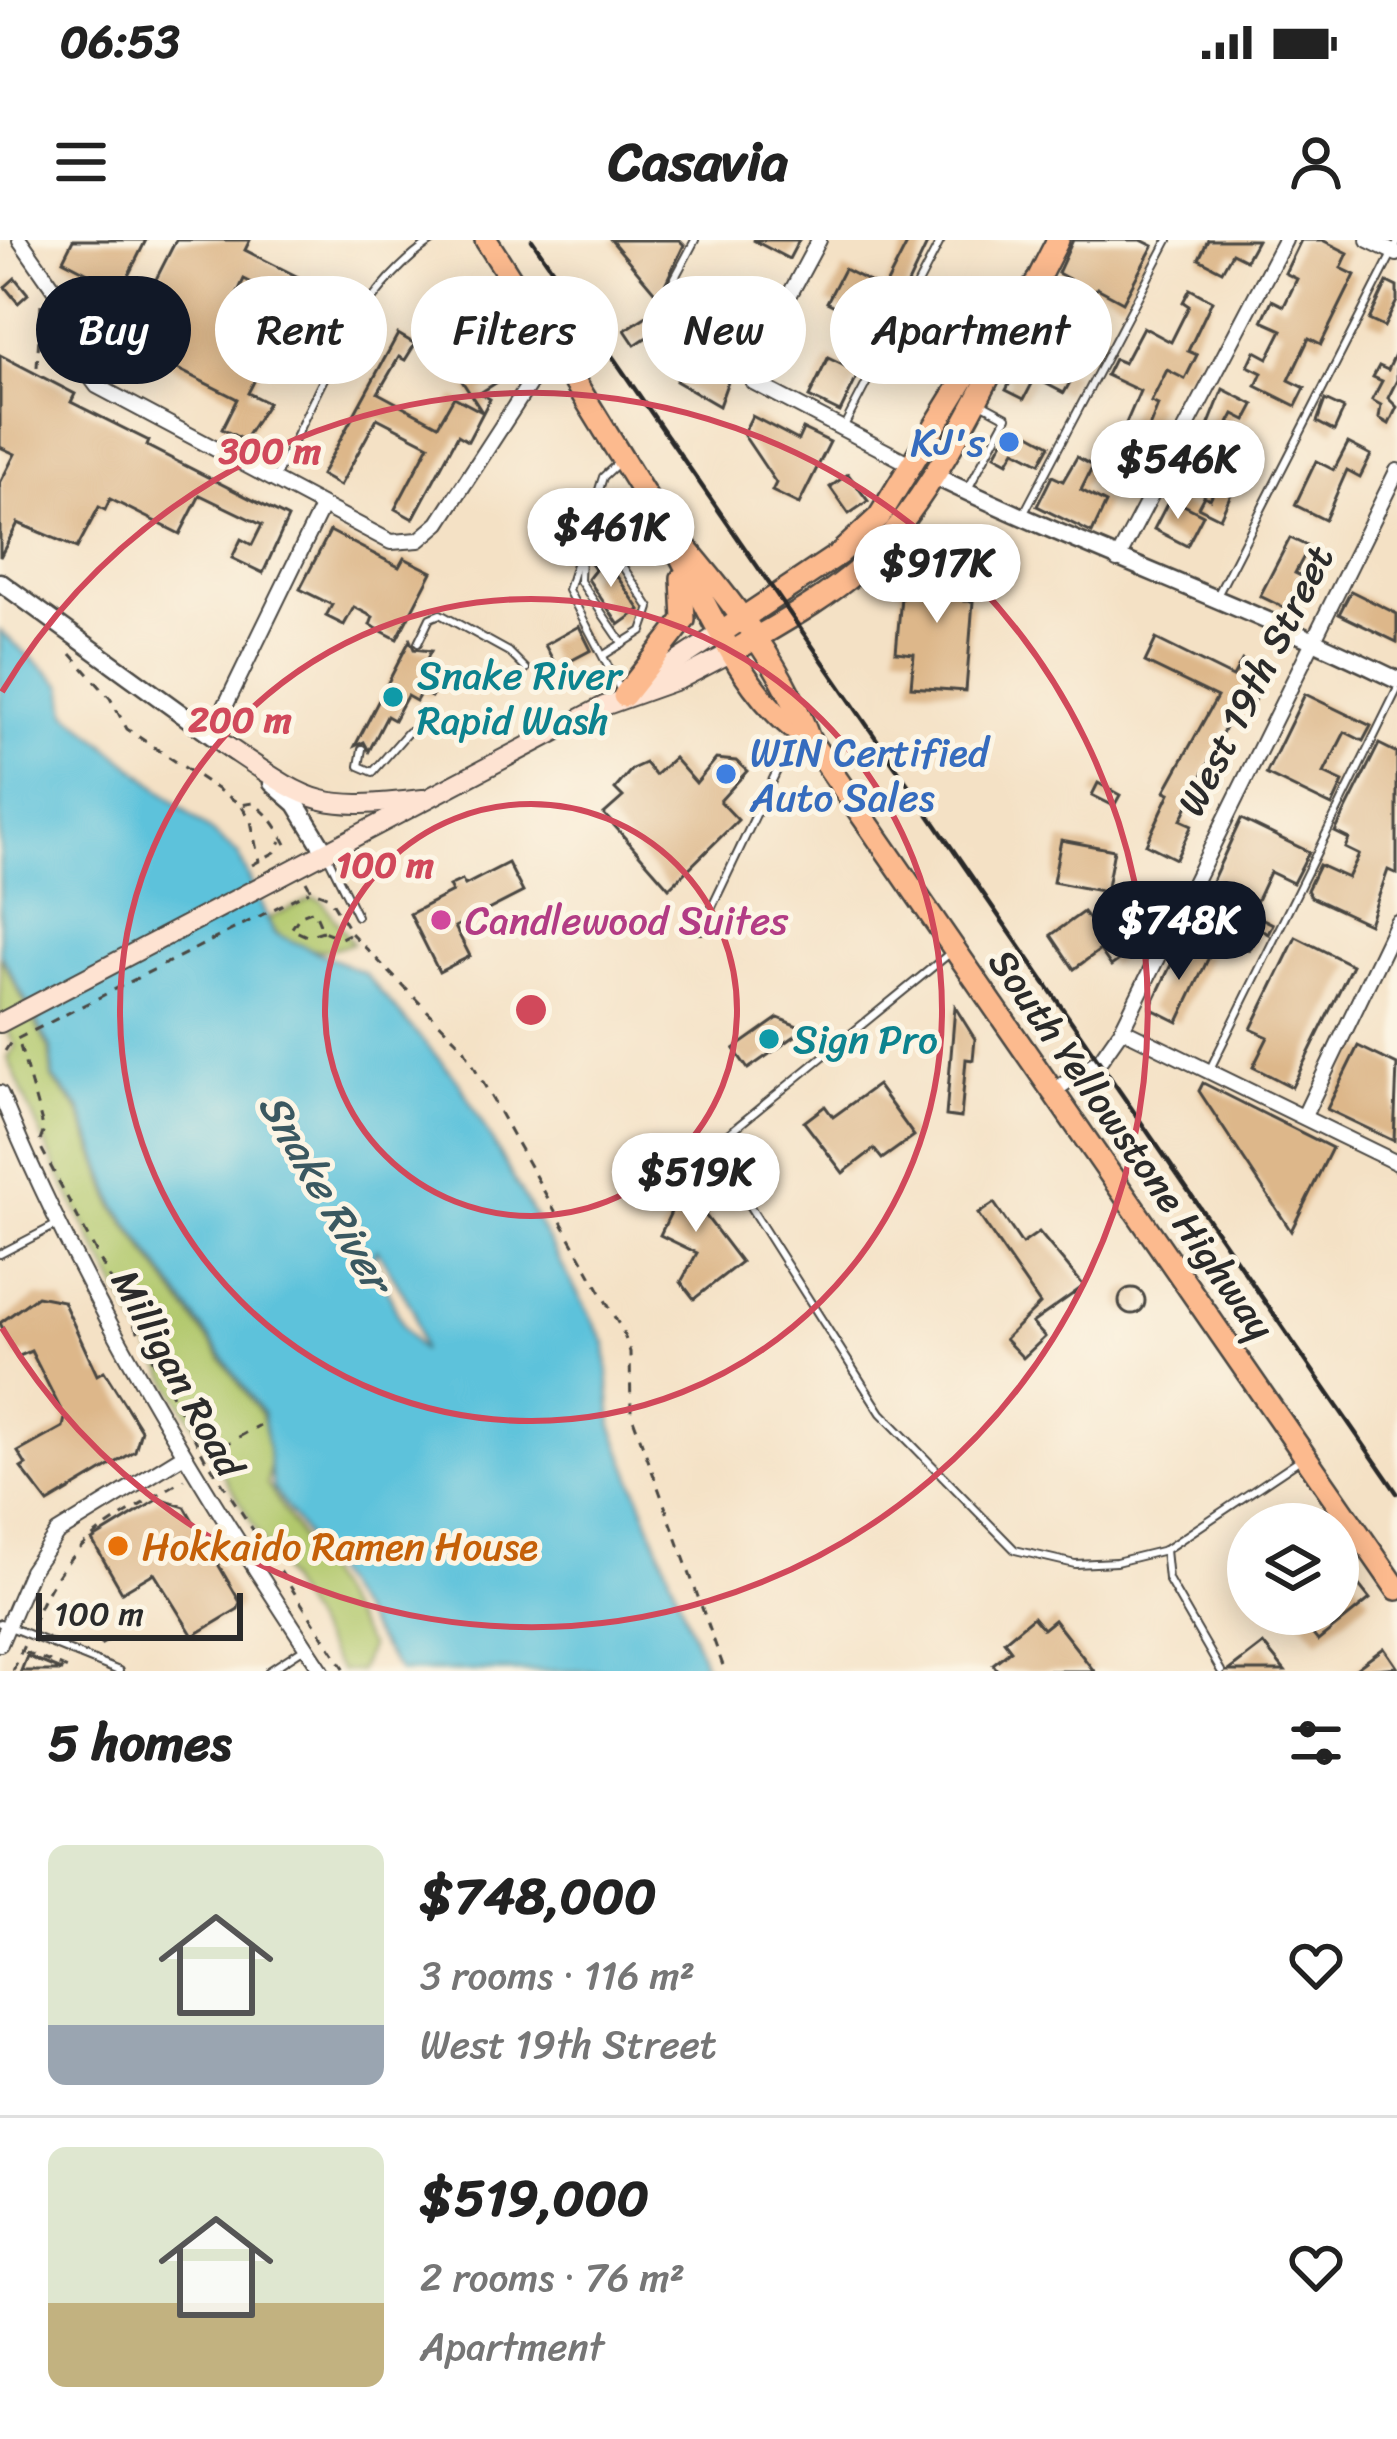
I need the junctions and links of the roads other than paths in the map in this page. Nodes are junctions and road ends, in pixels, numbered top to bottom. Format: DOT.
graph roads {
  1 [pos="20,240"];
  2 [pos="434,240"];
  3 [pos="486,240"];
  4 [pos="695,240"];
  5 [pos="819,240"];
  6 [pos="941,240"];
  7 [pos="1042,240"];
  8 [pos="1058,240"];
  9 [pos="1168,240"];
  10 [pos="1286,240"];
  11 [pos="1368,240"];
  12 [pos="1396,250"];
  13 [pos="508,276"];
  14 [pos="675,276"];
  15 [pos="529,384"];
  16 [pos="575,384"];
  17 [pos="973,399"];
  18 [pos="841,431"];
  19 [pos="621,461"];
  20 [pos="923,471"];
  21 [pos="1397,471"];
  22 [pos="273,482"];
  23 [pos="967,490"];
  24 [pos="322,507"];
  25 [pos="658,516"];
  26 [pos="1022,516"];
  27 [pos="590,518"];
  28 [pos="583,538"];
  29 [pos="1117,560"];
  30 [pos="0,581"];
  31 [pos="1217,595"];
  32 [pos="738,635"];
  33 [pos="1311,639"];
  34 [pos="418,644"];
  35 [pos="623,644"];
  36 [pos="604,655"];
  37 [pos="526,669"];
  38 [pos="1397,680"];
  39 [pos="1397,690"];
  40 [pos="624,697"];
  41 [pos="203,729"];
  42 [pos="408,733"];
  43 [pos="808,739"];
  44 [pos="225,745"];
  45 [pos="362,749"];
  46 [pos="434,798"];
  47 [pos="326,853"];
  48 [pos="357,916"];
  49 [pos="1397,922"];
  50 [pos="701,929"];
  51 [pos="954,950"];
  52 [pos="7,1020"];
  53 [pos="1122,1029"];
  54 [pos="1210,1069"];
  55 [pos="1052,1092"];
  56 [pos="0,1093"];
  57 [pos="1304,1116"];
  58 [pos="1396,1160"];
  59 [pos="59,1224"];
  60 [pos="0,1254"];
  61 [pos="184,1455"];
  62 [pos="1305,1456"];
  63 [pos="1165,1550"];
  64 [pos="1397,1589"];
  65 [pos="3,1625"];
  66 [pos="0,1644"];
  67 [pos="306,1646"];
  68 [pos="113,1670"];
  69 [pos="269,1671"];
  70 [pos="322,1671"];
  71 [pos="1221,1671"];
  1 -- 22 [label="street"];
  2 -- 22 [label="lane"];
  3 -- 13 [label="main road, South Yellowstone Highway"];
  4 -- 14 [label="lane"];
  5 -- 18 [label="street"];
  6 -- 18 [label="lane"];
  7 -- 20 [label="main road"];
  8 -- 17 [label="main road"];
  9 -- 26 [label="lane"];
  10 -- 29 [label="street"];
  11 -- 12 [label="street"];
  12 -- 31 [label="lane"];
  15 -- 24 [label="street"];
  16 -- 19 [label="main road, South Yellowstone Highway"];
  17 -- 20 [label="main road"];
  17 -- 23 [label="lane"];
  18 -- 20 [label="street"];
  19 -- 25 [label="main road, South Yellowstone Highway"];
  19 -- 27 [label="lane"];
  20 -- 23 [label="street"];
  20 -- 32 [label="main road"];
  20 -- 32 [label="main road"];
  21 -- 33 [label="street, West 19th Street"];
  22 -- 24 [label="street"];
  23 -- 26 [label="street"];
  24 -- 41 [label="street"];
  25 -- 32 [label="main road, South Yellowstone Highway"];
  25 -- 40 [label="main road"];
  26 -- 29 [label="street"];
  27 -- 28 [label="lane"];
  27 -- 35 [label="lane"];
  28 -- 35 [label="lane"];
  28 -- 36 [label="lane"];
  29 -- 31 [label="street"];
  30 -- 41 [label="street"];
  31 -- 33 [label="street"];
  32 -- 40 [label="main road"];
  32 -- 43 [label="main road, South Yellowstone Highway"];
  33 -- 38 [label="street"];
  33 -- 53 [label="street, West 19th Street"];
  34 -- 37 [label="lane"];
  35 -- 36 [label="lane"];
  36 -- 40 [label="lane"];
  39 -- 54 [label="lane"];
  40 -- 46 [label="main road"];
  41 -- 44 [label="street"];
  42 -- 45 [label="lane"];
  43 -- 50 [label="lane"];
  43 -- 51 [label="main road, South Yellowstone Highway"];
  44 -- 46 [label="main road"];
  44 -- 47 [label="street"];
  46 -- 47 [label="main road"];
  47 -- 48 [label="lane"];
  47 -- 52 [label="main road"];
  49 -- 57 [label="street"];
  51 -- 55 [label="main road, South Yellowstone Highway"];
  51 -- 63 [label="lane"];
  53 -- 54 [label="street"];
  53 -- 55 [label="street, West 19th Street"];
  54 -- 57 [label="street"];
  55 -- 62 [label="main road, South Yellowstone Highway"];
  56 -- 59 [label="street, Milligan Road"];
  57 -- 58 [label="street"];
  59 -- 60 [label="lane"];
  59 -- 61 [label="street, Milligan Road"];
  61 -- 65 [label="street"];
  61 -- 67 [label="street, Milligan Road"];
  62 -- 63 [label="lane"];
  62 -- 64 [label="main road, South Yellowstone Highway"];
  63 -- 71 [label="lane"];
  65 -- 66 [label="street"];
  65 -- 68 [label="lane"];
  67 -- 69 [label="lane"];
  67 -- 70 [label="street, Milligan Road"];
}
